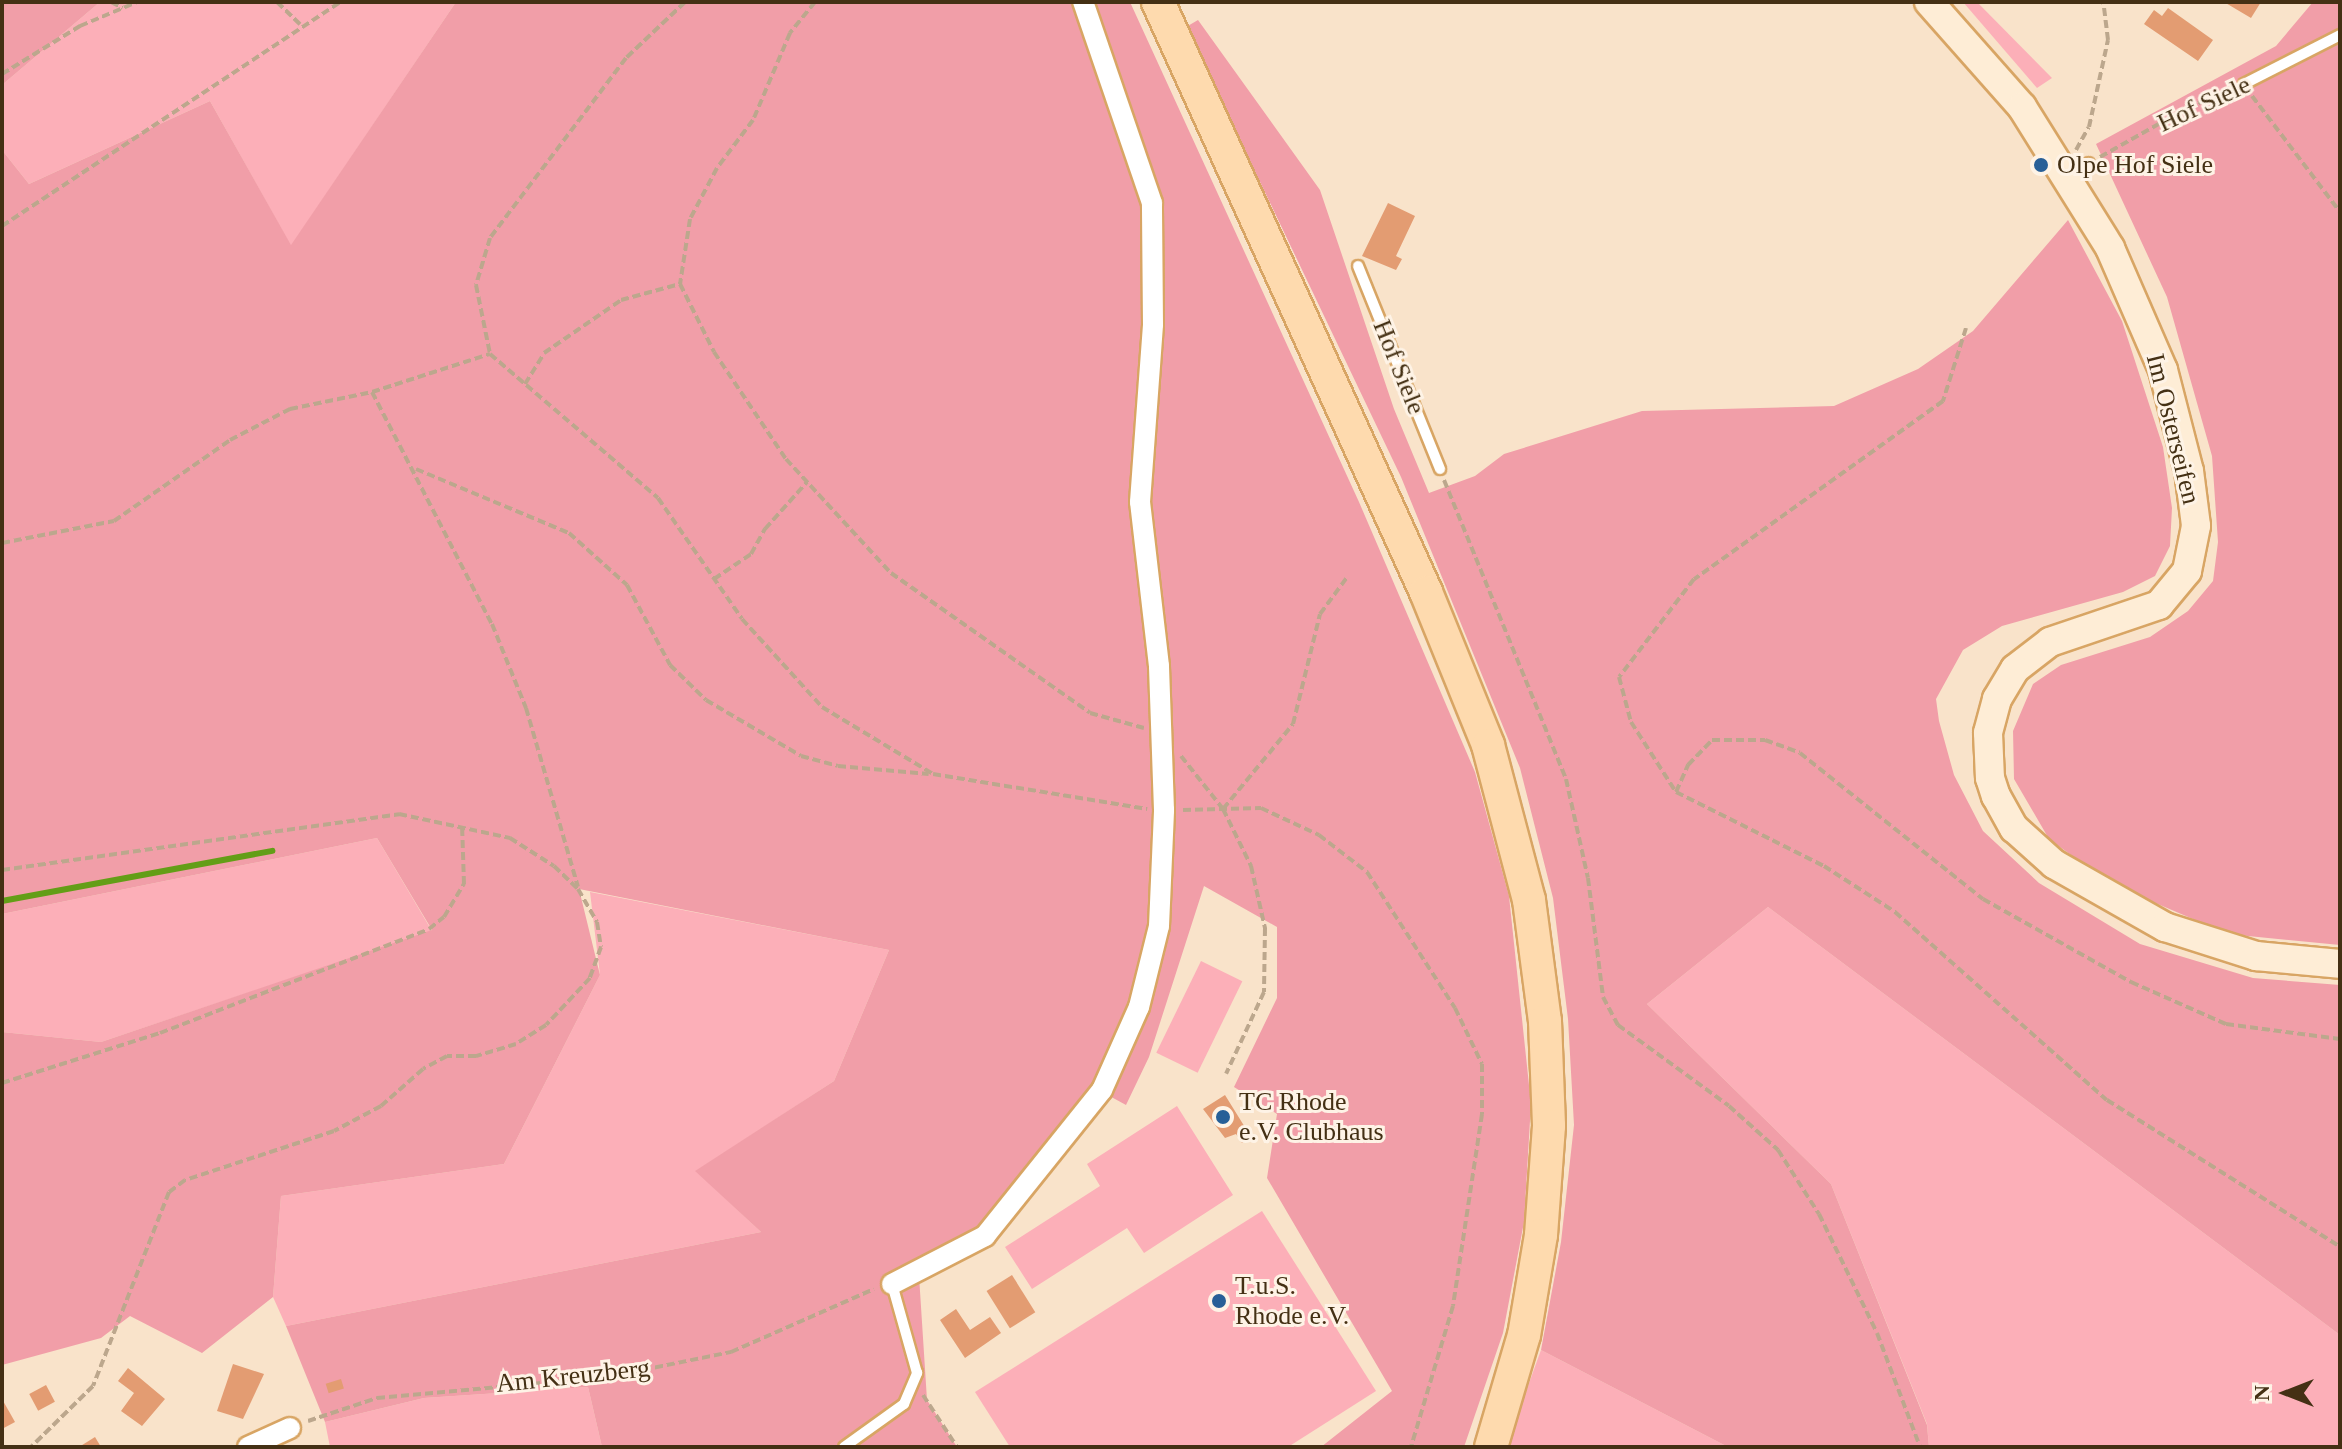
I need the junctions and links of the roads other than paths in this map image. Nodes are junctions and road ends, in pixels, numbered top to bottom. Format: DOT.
graph roads {
  1 [pos="1083,2"];
  2 [pos="1158,2"];
  3 [pos="1929,2"];
  4 [pos="2340,35"];
  5 [pos="2244,84"];
  6 [pos="1358,266"];
  7 [pos="1440,469"];
  8 [pos="2340,964"];
  9 [pos="892,1284"];
  10 [pos="290,1428"];
  11 [pos="248,1447"];
  12 [pos="844,1447"];
  13 [pos="1491,1447"];
  1 -- 9 [label="street"];
  2 -- 13 [label="main road"];
  3 -- 8 [label="street, Im Osterseifen"];
  4 -- 5 [label="lane, Hof Siele"];
  6 -- 7 [label="lane, Hof Siele"];
  9 -- 12 [label="lane"];
  10 -- 11 [label="street"];
}
